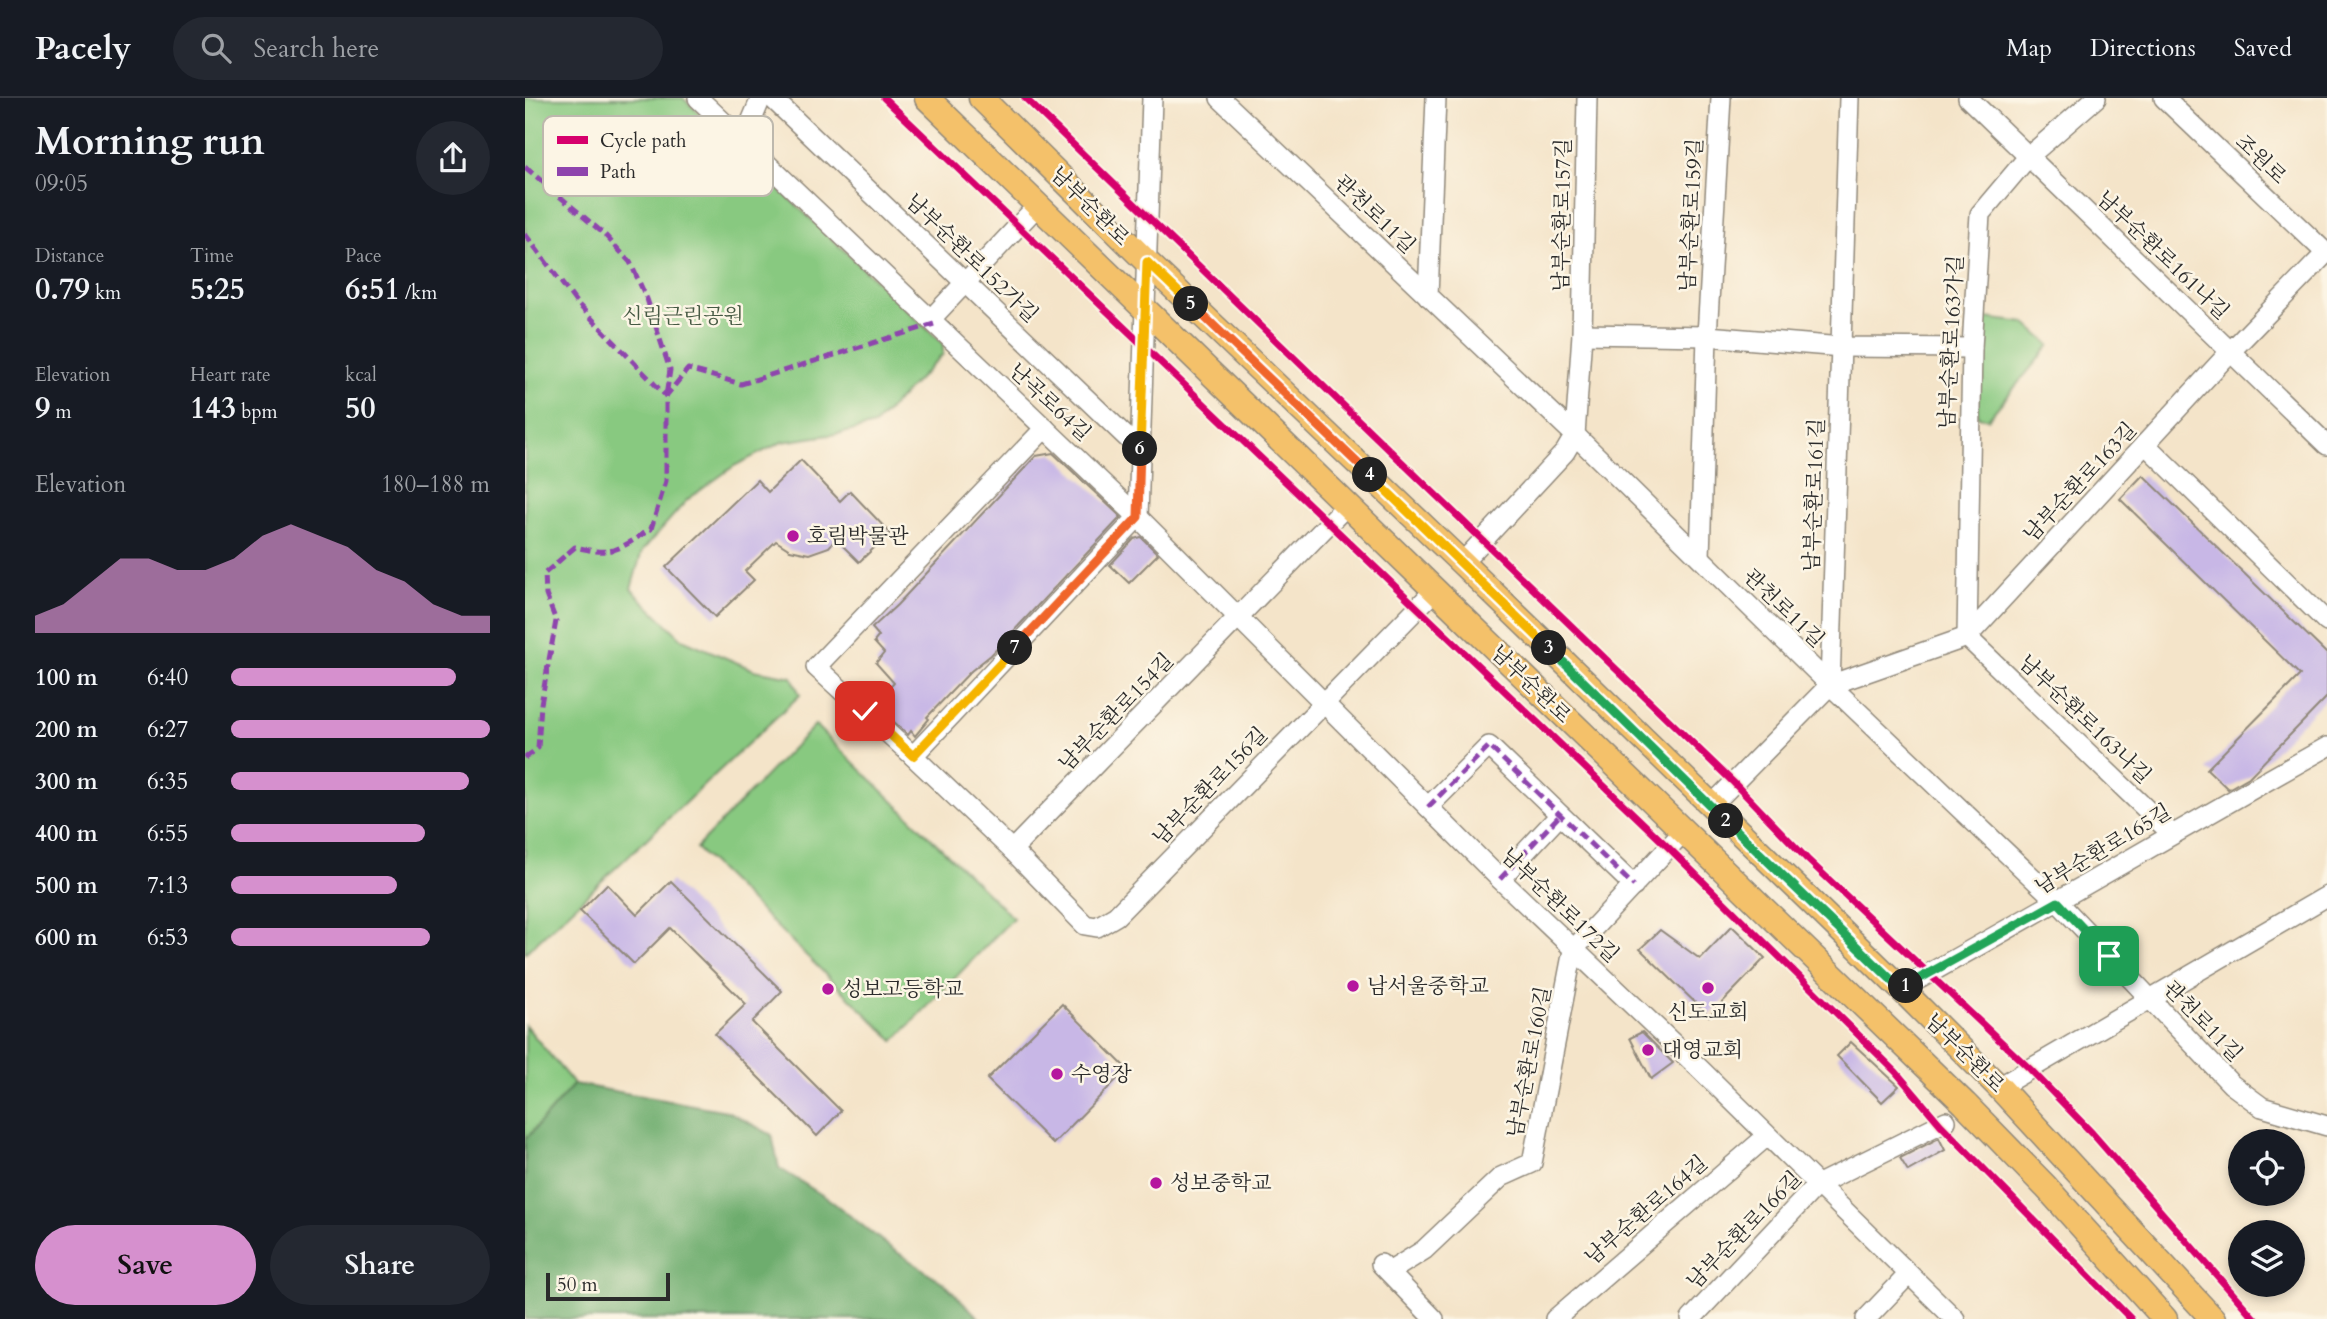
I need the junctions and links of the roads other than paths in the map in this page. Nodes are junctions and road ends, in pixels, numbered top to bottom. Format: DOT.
graph roads {
  1 [pos="698,98"];
  2 [pos="761,98"];
  3 [pos="772,98"];
  4 [pos="927,98"];
  5 [pos="981,98"];
  6 [pos="1152,98"];
  7 [pos="1436,98"];
  8 [pos="1587,98"];
  9 [pos="1721,98"];
  10 [pos="1849,98"];
  11 [pos="1968,98"];
  12 [pos="2096,98"];
  13 [pos="2165,98"];
  14 [pos="1230,101"];
  15 [pos="717,116"];
  16 [pos="753,116"];
  17 [pos="2028,156"];
  18 [pos="773,170"];
  19 [pos="1038,205"];
  20 [pos="2327,252"];
  21 [pos="1147,262"];
  22 [pos="964,283"];
  23 [pos="1428,296"];
  24 [pos="1145,307"];
  25 [pos="930,320"];
  26 [pos="1581,334"];
  27 [pos="1707,336"];
  28 [pos="1842,347"];
  29 [pos="1972,348"];
  30 [pos="2230,352"];
  31 [pos="1045,428"];
  32 [pos="1575,435"];
  33 [pos="2145,444"];
  34 [pos="2327,446"];
  35 [pos="1140,450"];
  36 [pos="1346,506"];
  37 [pos="1138,517"];
  38 [pos="1699,557"];
  39 [pos="1462,563"];
  40 [pos="1435,590"];
  41 [pos="1238,618"];
  42 [pos="2327,622"];
  43 [pos="1967,637"];
  44 [pos="1830,685"];
  45 [pos="1323,702"];
  46 [pos="2327,747"];
  47 [pos="913,756"];
  48 [pos="1711,806"];
  49 [pos="1428,807"];
  50 [pos="1560,815"];
  51 [pos="1684,831"];
  52 [pos="2172,834"];
  53 [pos="1012,850"];
  54 [pos="1500,879"];
  55 [pos="1634,886"];
  56 [pos="2327,896"];
  57 [pos="2058,902"];
  58 [pos="1573,950"];
  59 [pos="1901,989"];
  60 [pos="2150,999"];
  61 [pos="1999,1087"];
  62 [pos="1946,1121"];
  63 [pos="2327,1126"];
  64 [pos="1767,1136"];
  65 [pos="1817,1185"];
  66 [pos="1908,1275"];
  67 [pos="1434,1319"];
  68 [pos="1555,1319"];
  69 [pos="1691,1319"];
  70 [pos="1865,1319"];
  71 [pos="1955,1319"];
  72 [pos="2165,1319"];
  73 [pos="2213,1319"];
  1 -- 15 [label="street, 난곡로64길"];
  2 -- 16 [label="street"];
  3 -- 22 [label="street, 남부순환로152가길"];
  4 -- 19 [label="main road, 남부순환로"];
  5 -- 21 [label="main road, 남부순환로"];
  6 -- 21 [label="street"];
  7 -- 23 [label="street"];
  8 -- 26 [label="street, 남부순환로157길"];
  9 -- 27 [label="street, 남부순환로159길"];
  10 -- 28 [label="street, 남부순환로161길"];
  11 -- 17 [label="street, 남부순환로161나길"];
  12 -- 17 [label="street, 남부순환로163가길"];
  13 -- 20 [label="street, 조원로"];
  14 -- 23 [label="street, 관천로11길"];
  17 -- 29 [label="street, 남부순환로163가길"];
  17 -- 30 [label="street, 남부순환로161나길"];
  18 -- 25 [label="street, 난곡로64길"];
  19 -- 22 [label="street, 남부순환로"];
  19 -- 24 [label="main road, 남부순환로"];
  20 -- 30 [label="street, 남부순환로163길"];
  21 -- 24 [label="street"];
  21 -- 39 [label="main road, 남부순환로"];
  22 -- 25 [label="street"];
  22 -- 35 [label="street, 남부순환로152가길"];
  23 -- 32 [label="street, 관천로11길"];
  24 -- 35 [label="street"];
  24 -- 36 [label="main road, 남부순환로"];
  25 -- 31 [label="street, 난곡로64길"];
  26 -- 27 [label="street"];
  26 -- 32 [label="street, 남부순환로157길"];
  27 -- 28 [label="street"];
  27 -- 38 [label="street, 남부순환로159길"];
  28 -- 29 [label="street"];
  28 -- 44 [label="street, 남부순환로161길"];
  29 -- 43 [label="street, 남부순환로163가길"];
  30 -- 33 [label="street, 남부순환로163길"];
  30 -- 34 [label="street, 남부순환로161나길"];
  31 -- 37 [label="street, 난곡로64길"];
  31 -- 47 [label="street"];
  32 -- 38 [label="street, 관천로11길"];
  32 -- 39 [label="street"];
  33 -- 42 [label="street"];
  33 -- 43 [label="street, 남부순환로163길"];
  35 -- 37 [label="street"];
  36 -- 40 [label="main road, 남부순환로"];
  36 -- 41 [label="street, 남부순환로154길"];
  37 -- 41 [label="street, 남부순환로172길"];
  37 -- 47 [label="street"];
  38 -- 44 [label="street, 관천로11길"];
  39 -- 48 [label="main road, 남부순환로"];
  40 -- 45 [label="street, 남부순환로156길"];
  40 -- 51 [label="main road, 남부순환로"];
  41 -- 45 [label="street, 남부순환로172길"];
  41 -- 53 [label="street, 남부순환로154길"];
  43 -- 44 [label="street, 남부순환로163길"];
  43 -- 52 [label="street, 남부순환로163나길"];
  44 -- 48 [label="street"];
  44 -- 57 [label="street, 관천로11길"];
  45 -- 49 [label="street, 남부순환로172길"];
  45 -- 53 [label="street, 남부순환로156길"];
  46 -- 52 [label="street, 남부순환로165길"];
  47 -- 53 [label="street"];
  48 -- 59 [label="main road, 남부순환로"];
  49 -- 50 [label="street"];
  49 -- 54 [label="street, 남부순환로172길"];
  50 -- 54 [label="street"];
  50 -- 55 [label="street"];
  51 -- 55 [label="street"];
  51 -- 72 [label="main road, 남부순환로"];
  52 -- 57 [label="street, 남부순환로165길"];
  54 -- 58 [label="street, 남부순환로172길"];
  55 -- 58 [label="street"];
  56 -- 60 [label="street"];
  57 -- 59 [label="street, 남부순환로165길"];
  57 -- 60 [label="street, 관천로11길"];
  58 -- 64 [label="street, 남부순환로172길"];
  58 -- 67 [label="street, 남부순환로160길"];
  59 -- 61 [label="main road, 남부순환로"];
  60 -- 61 [label="street"];
  60 -- 63 [label="street, 관천로11길"];
  61 -- 73 [label="main road, 남부순환로"];
  62 -- 65 [label="street, 남부순환로166길"];
  64 -- 65 [label="street, 남부순환로172길"];
  64 -- 68 [label="street, 남부순환로164길"];
  65 -- 66 [label="street, 남부순환로172길"];
  65 -- 69 [label="street, 남부순환로166길"];
  66 -- 70 [label="street"];
  66 -- 71 [label="street, 남부순환로172길"];
}
